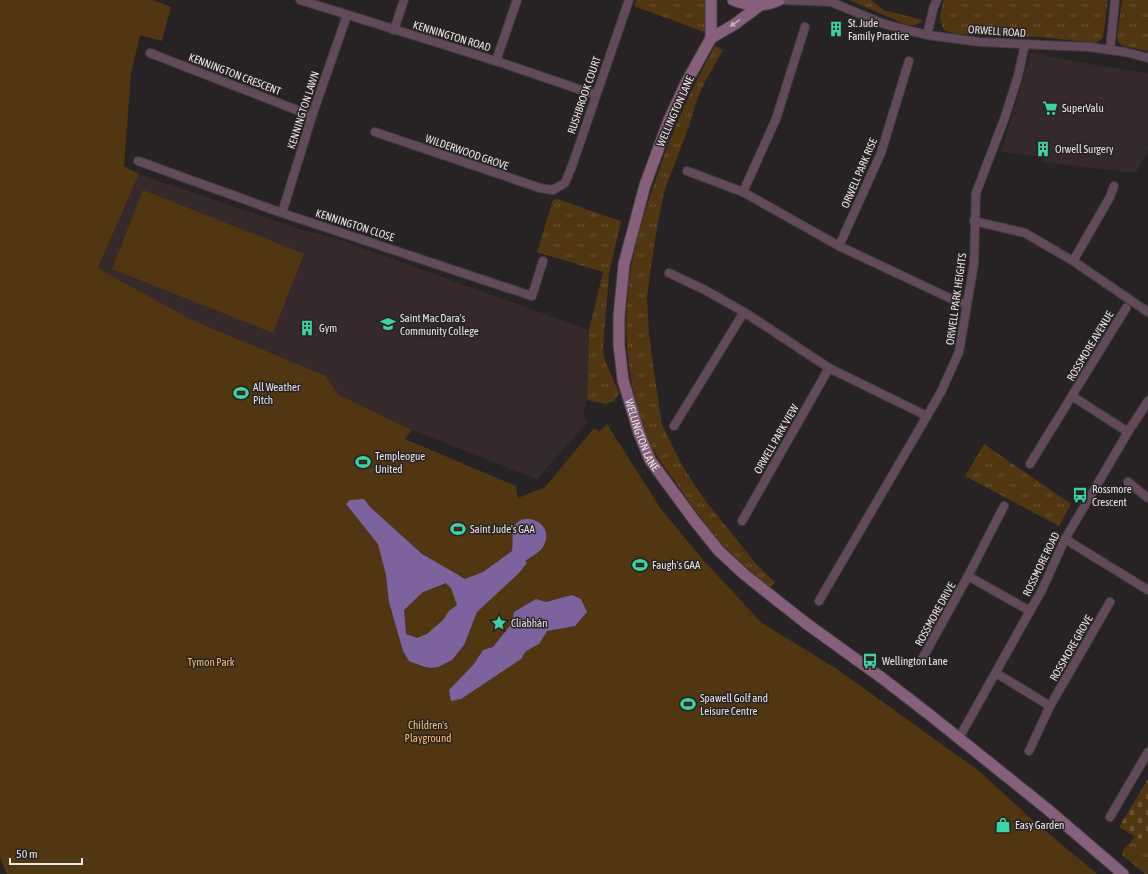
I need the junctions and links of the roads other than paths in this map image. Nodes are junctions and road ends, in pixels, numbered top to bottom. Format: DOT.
graph roads {
  1 [pos="300,0"];
  2 [pos="404,0"];
  3 [pos="517,0"];
  4 [pos="629,0"];
  5 [pos="711,0"];
  6 [pos="733,0"];
  7 [pos="779,0"];
  8 [pos="786,0"];
  9 [pos="840,0"];
  10 [pos="937,0"];
  11 [pos="1115,0"];
  12 [pos="759,6"];
  13 [pos="848,9"];
  14 [pos="346,16"];
  15 [pos="805,27"];
  16 [pos="394,30"];
  17 [pos="927,35"];
  18 [pos="710,38"];
  19 [pos="1025,44"];
  20 [pos="1110,50"];
  21 [pos="150,53"];
  22 [pos="1148,58"];
  23 [pos="496,61"];
  24 [pos="908,62"];
  25 [pos="596,95"];
  26 [pos="312,116"];
  27 [pos="375,132"];
  28 [pos="138,161"];
  29 [pos="687,172"];
  30 [pos="1114,186"];
  31 [pos="553,190"];
  32 [pos="743,192"];
  33 [pos="282,213"];
  34 [pos="974,221"];
  35 [pos="838,246"];
  36 [pos="543,261"];
  37 [pos="1073,261"];
  38 [pos="669,273"];
  39 [pos="967,304"];
  40 [pos="1126,308"];
  41 [pos="744,312"];
  42 [pos="1148,312"];
  43 [pos="829,368"];
  44 [pos="1072,396"];
  45 [pos="1148,401"];
  46 [pos="928,416"];
  47 [pos="674,426"];
  48 [pos="1128,432"];
  49 [pos="1030,464"];
  50 [pos="1128,482"];
  51 [pos="1148,498"];
  52 [pos="1004,506"];
  53 [pos="742,521"];
  54 [pos="1064,539"];
  55 [pos="968,576"];
  56 [pos="1148,590"];
  57 [pos="819,601"];
  58 [pos="1110,602"];
  59 [pos="1030,611"];
  60 [pos="921,661"];
  61 [pos="996,673"];
  62 [pos="1050,706"];
  63 [pos="959,738"];
  64 [pos="1029,751"];
  65 [pos="1148,752"];
  66 [pos="1110,817"];
  67 [pos="1123,874"];
  1 -- 14 [label="street, KENNINGTON ROAD"];
  2 -- 16 [label="street"];
  3 -- 23 [label="street"];
  4 -- 25 [label="street, RUSHBROOK COURT"];
  5 -- 18 [label="street, WELLINGTON LANE"];
  6 -- 12 [label="street"];
  7 -- 12 [label="street"];
  8 -- 13 [label="street, ORWELL ROAD"];
  9 -- 13 [label="street, ORWELL ROAD"];
  10 -- 17 [label="street"];
  11 -- 20 [label="street"];
  12 -- 18 [label="street, one-way"];
  13 -- 17 [label="street, ORWELL ROAD"];
  14 -- 16 [label="street, KENNINGTON ROAD"];
  14 -- 26 [label="street, KENNINGTON LAWN"];
  15 -- 32 [label="street"];
  16 -- 23 [label="street, KENNINGTON ROAD"];
  17 -- 19 [label="street, ORWELL ROAD"];
  18 -- 63 [label="street, WELLINGTON LANE"];
  19 -- 20 [label="street, ORWELL ROAD"];
  19 -- 34 [label="street, ORWELL PARK HEIGHTS"];
  20 -- 22 [label="street, ORWELL ROAD"];
  21 -- 26 [label="street, KENNINGTON CRESCENT"];
  23 -- 25 [label="street, KENNINGTON ROAD"];
  24 -- 35 [label="street, ORWELL PARK RISE"];
  25 -- 31 [label="street, RUSHBROOK COURT"];
  26 -- 33 [label="street, KENNINGTON LAWN"];
  27 -- 31 [label="street, WILDERWOOD GROVE"];
  28 -- 33 [label="street, KENNINGTON CLOSE"];
  29 -- 32 [label="street"];
  30 -- 37 [label="street"];
  32 -- 35 [label="street"];
  33 -- 36 [label="street, KENNINGTON CLOSE"];
  34 -- 37 [label="street"];
  34 -- 39 [label="street, ORWELL PARK HEIGHTS"];
  35 -- 39 [label="street"];
  37 -- 42 [label="street"];
  38 -- 41 [label="street"];
  39 -- 46 [label="street, ORWELL PARK HEIGHTS"];
  40 -- 44 [label="street, ROSSMORE AVENUE"];
  41 -- 43 [label="street"];
  41 -- 47 [label="street"];
  43 -- 46 [label="street"];
  43 -- 53 [label="street, ORWELL PARK VIEW"];
  44 -- 48 [label="street, ROSSMORE AVENUE"];
  44 -- 49 [label="street, ROSSMORE AVENUE"];
  45 -- 48 [label="street, ROSSMORE ROAD"];
  46 -- 57 [label="street, ORWELL PARK HEIGHTS"];
  48 -- 54 [label="street, ROSSMORE ROAD"];
  50 -- 51 [label="street"];
  52 -- 55 [label="street, ROSSMORE DRIVE"];
  54 -- 56 [label="street"];
  54 -- 59 [label="street, ROSSMORE ROAD"];
  55 -- 59 [label="street, ROSSMORE DRIVE"];
  55 -- 60 [label="street, ROSSMORE DRIVE"];
  58 -- 62 [label="street, ROSSMORE GROVE"];
  59 -- 61 [label="street, ROSSMORE ROAD"];
  61 -- 62 [label="street"];
  61 -- 63 [label="street, ROSSMORE ROAD"];
  62 -- 64 [label="street, ROSSMORE GROVE"];
  63 -- 67 [label="street, WELLINGTON LANE"];
  65 -- 66 [label="street"];
}
